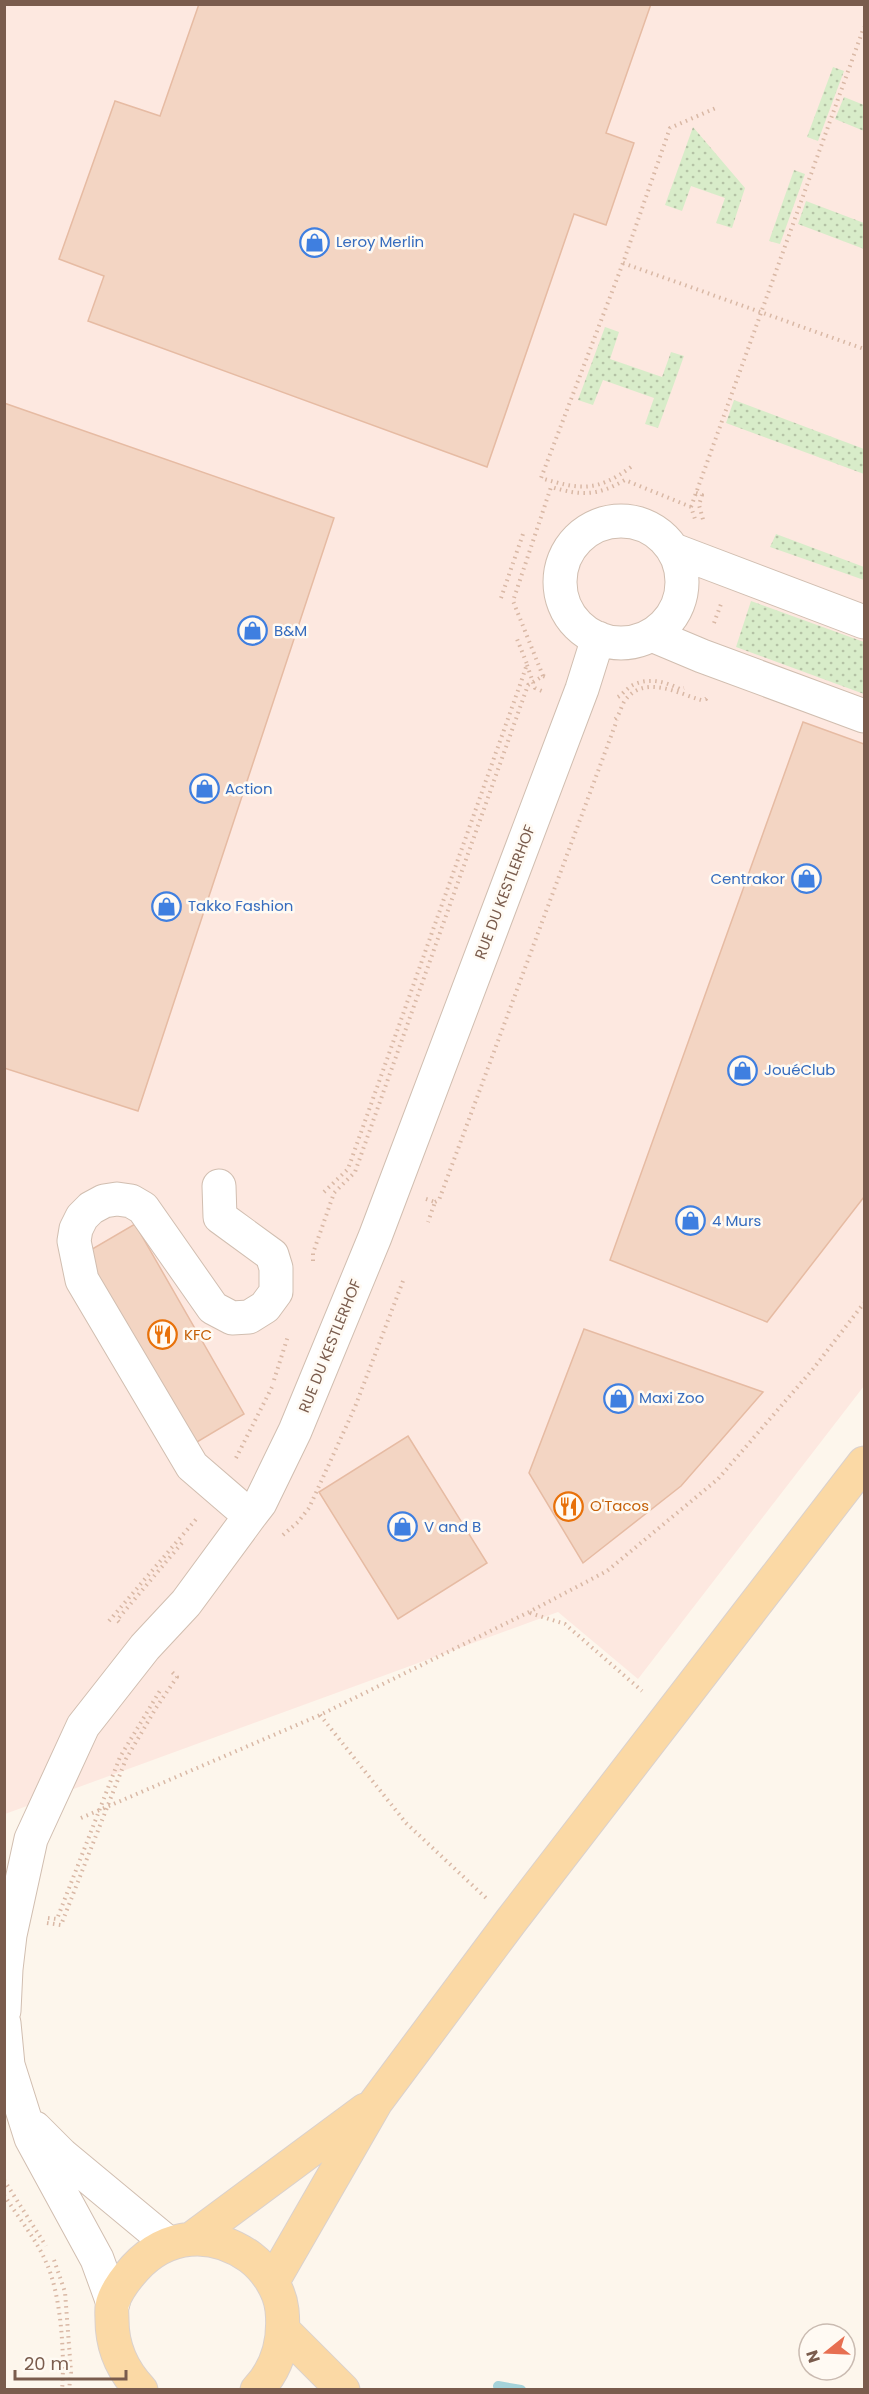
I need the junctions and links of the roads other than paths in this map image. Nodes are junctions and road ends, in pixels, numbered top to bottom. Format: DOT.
graph roads {
  1 [pos="674,550"];
  2 [pos="864,622"];
  3 [pos="652,635"];
  4 [pos="598,638"];
  5 [pos="864,716"];
  6 [pos="219,1186"];
  7 [pos="864,1463"];
  8 [pos="250,1516"];
  9 [pos="4,2011"];
  10 [pos="4,2023"];
  11 [pos="376,2102"];
  12 [pos="22,2110"];
  13 [pos="180,2241"];
  14 [pos="273,2282"];
  15 [pos="113,2303"];
  16 [pos="284,2331"];
  17 [pos="117,2354"];
  18 [pos="108,2390"];
  19 [pos="141,2390"];
  20 [pos="256,2390"];
  21 [pos="343,2390"];
  1 -- 2 [label="street"];
  1 -- 3 [label="street"];
  1 -- 4 [label="street"];
  3 -- 4 [label="street"];
  3 -- 5 [label="street"];
  4 -- 8 [label="street, RUE DU KESTLERHOF"];
  6 -- 8 [label="street"];
  7 -- 11 [label="main road"];
  8 -- 9 [label="street, RUE DU KESTLERHOF"];
  10 -- 12 [label="street"];
  11 -- 13 [label="main road"];
  11 -- 14 [label="main road"];
  12 -- 13 [label="street"];
  12 -- 15 [label="street"];
  13 -- 14 [label="main road"];
  13 -- 15 [label="main road"];
  14 -- 16 [label="main road"];
  15 -- 17 [label="main road"];
  16 -- 20 [label="main road"];
  16 -- 21 [label="main road"];
  17 -- 18 [label="main road"];
  17 -- 19 [label="main road"];
}
